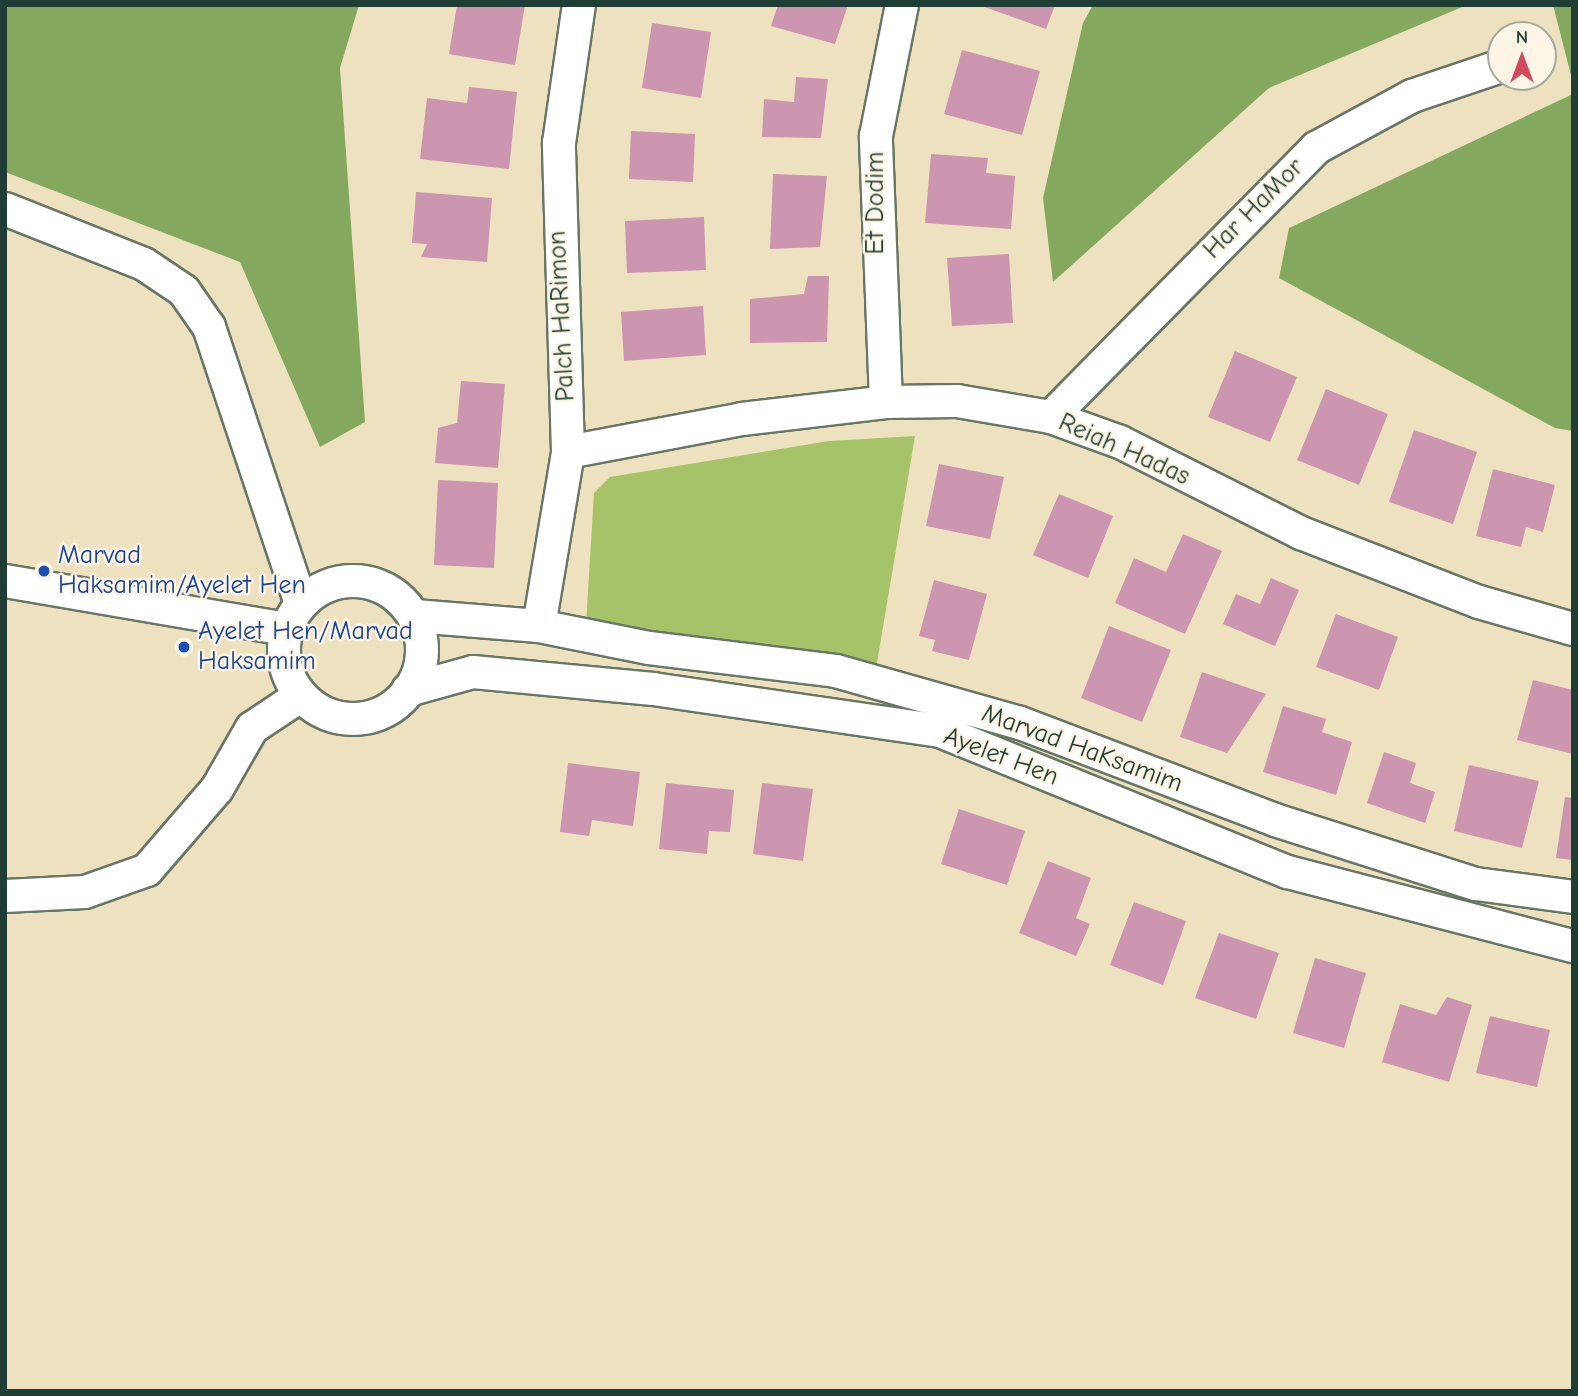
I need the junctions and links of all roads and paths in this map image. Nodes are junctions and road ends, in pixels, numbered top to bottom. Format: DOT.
graph roads {
  1 [pos="579,5"];
  2 [pos="902,5"];
  3 [pos="1487,71"];
  4 [pos="5,209"];
  5 [pos="886,402"];
  6 [pos="1051,417"];
  7 [pos="568,452"];
  8 [pos="5,581"];
  9 [pos="294,616"];
  10 [pos="415,616"];
  11 [pos="540,626"];
  12 [pos="1573,629"];
  13 [pos="408,690"];
  14 [pos="300,696"];
  15 [pos="5,896"];
  16 [pos="1573,897"];
  17 [pos="1573,946"];
  1 -- 7 [label="street, Palch HaRimon"];
  2 -- 5 [label="street, Et Dodim"];
  3 -- 6 [label="street, Har HaMor"];
  4 -- 9 [label="street"];
  5 -- 6 [label="street, Reiah Hadas"];
  5 -- 7 [label="street, Reiah Hadas"];
  6 -- 12 [label="street, Reiah Hadas"];
  7 -- 11 [label="street, Palch HaRimon"];
  8 -- 9 [label="street"];
  9 -- 10 [label="street"];
  9 -- 14 [label="street"];
  10 -- 11 [label="street, Marvad HaKsamim"];
  10 -- 13 [label="street"];
  11 -- 16 [label="street, Marvad HaKsamim"];
  13 -- 14 [label="street"];
  13 -- 17 [label="street, Ayelet Hen"];
  14 -- 15 [label="street"];
}
